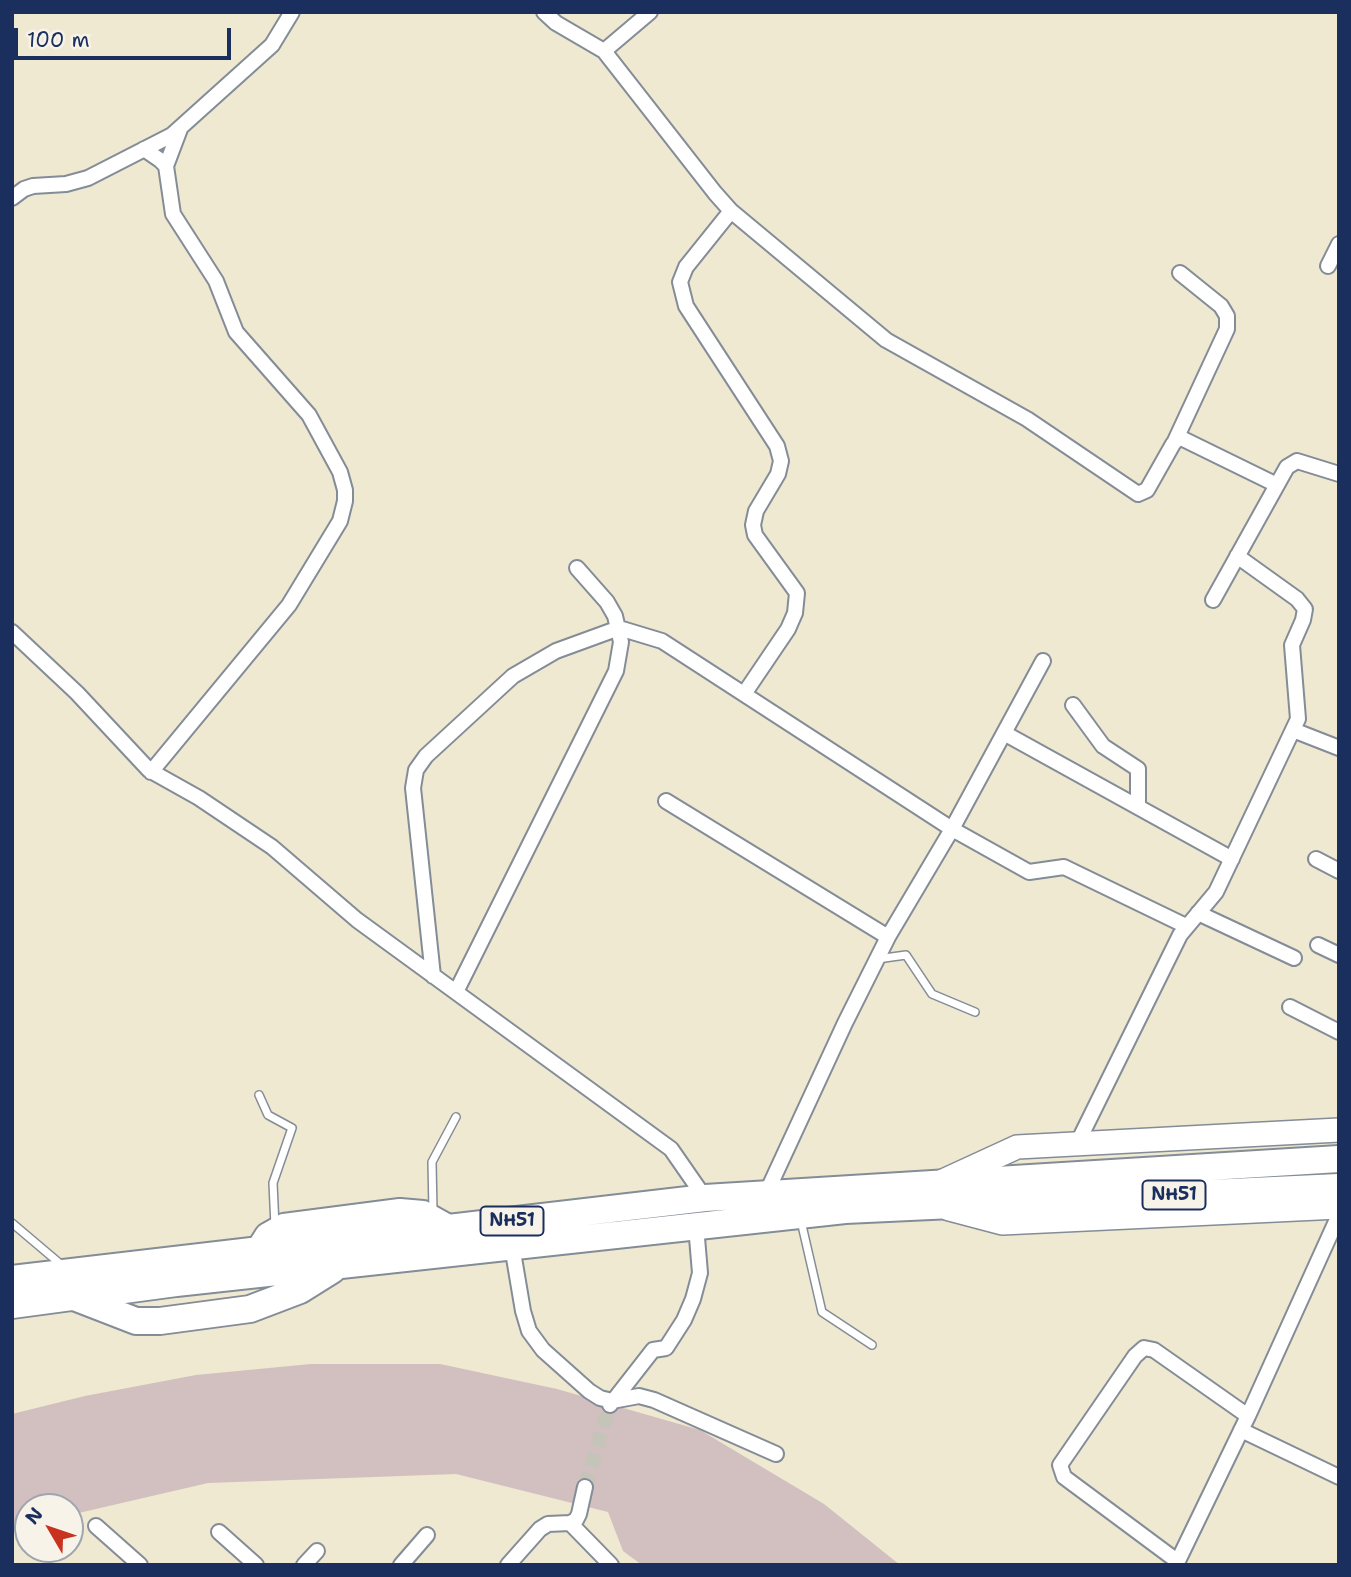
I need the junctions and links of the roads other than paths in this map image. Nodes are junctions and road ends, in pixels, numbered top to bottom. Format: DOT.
graph roads {
  1 [pos="292,12"];
  2 [pos="544,12"];
  3 [pos="650,12"];
  4 [pos="604,51"];
  5 [pos="180,129"];
  6 [pos="144,149"];
  7 [pos="166,166"];
  8 [pos="12,198"];
  9 [pos="731,211"];
  10 [pos="1339,244"];
  11 [pos="1328,266"];
  12 [pos="1180,273"];
  13 [pos="1175,440"];
  14 [pos="1339,474"];
  15 [pos="1277,485"];
  16 [pos="1237,556"];
  17 [pos="577,568"];
  18 [pos="1213,600"];
  19 [pos="619,628"];
  20 [pos="12,632"];
  21 [pos="1043,661"];
  22 [pos="744,694"];
  23 [pos="1073,705"];
  24 [pos="1293,730"];
  25 [pos="1004,733"];
  26 [pos="1339,748"];
  27 [pos="151,772"];
  28 [pos="666,802"];
  29 [pos="1138,807"];
  30 [pos="952,829"];
  31 [pos="1232,859"];
  32 [pos="1317,859"];
  33 [pos="1339,871"];
  34 [pos="1198,913"];
  35 [pos="1186,926"];
  36 [pos="888,937"];
  37 [pos="1318,945"];
  38 [pos="1339,956"];
  39 [pos="1294,958"];
  40 [pos="877,959"];
  41 [pos="433,976"];
  42 [pos="456,992"];
  43 [pos="1290,1007"];
  44 [pos="975,1012"];
  45 [pos="1339,1032"];
  46 [pos="259,1095"];
  47 [pos="456,1118"];
  48 [pos="1339,1130"];
  49 [pos="1077,1144"];
  50 [pos="1339,1159"];
  51 [pos="1339,1186"];
  52 [pos="1011,1191"];
  53 [pos="938,1195"];
  54 [pos="765,1196"];
  55 [pos="705,1198"];
  56 [pos="1339,1207"];
  57 [pos="800,1215"];
  58 [pos="1339,1215"];
  59 [pos="12,1223"];
  60 [pos="440,1224"];
  61 [pos="696,1226"];
  62 [pos="267,1240"];
  63 [pos="512,1246"];
  64 [pos="340,1265"];
  65 [pos="12,1279"];
  66 [pos="71,1284"];
  67 [pos="12,1305"];
  68 [pos="872,1345"];
  69 [pos="610,1404"];
  70 [pos="1248,1416"];
  71 [pos="1241,1430"];
  72 [pos="776,1454"];
  73 [pos="1339,1478"];
  74 [pos="586,1487"];
  75 [pos="570,1523"];
  76 [pos="96,1526"];
  77 [pos="219,1532"];
  78 [pos="427,1535"];
  79 [pos="317,1551"];
  80 [pos="1177,1563"];
  81 [pos="140,1565"];
  82 [pos="256,1565"];
  83 [pos="304,1565"];
  84 [pos="401,1565"];
  85 [pos="508,1565"];
  86 [pos="614,1565"];
  1 -- 5 [label="street"];
  2 -- 4 [label="street"];
  3 -- 4 [label="street"];
  4 -- 9 [label="street"];
  5 -- 6 [label="street"];
  5 -- 7 [label="street"];
  6 -- 7 [label="street"];
  6 -- 8 [label="street"];
  7 -- 27 [label="street"];
  9 -- 13 [label="street"];
  9 -- 22 [label="street"];
  10 -- 11 [label="street"];
  12 -- 13 [label="street"];
  13 -- 15 [label="street"];
  14 -- 15 [label="street"];
  15 -- 16 [label="street"];
  16 -- 18 [label="street"];
  16 -- 24 [label="street"];
  17 -- 19 [label="street"];
  19 -- 22 [label="street"];
  19 -- 41 [label="street"];
  19 -- 42 [label="street"];
  20 -- 27 [label="street"];
  21 -- 25 [label="street"];
  22 -- 30 [label="street"];
  23 -- 29 [label="street"];
  24 -- 26 [label="street"];
  24 -- 31 [label="street"];
  25 -- 29 [label="street"];
  25 -- 30 [label="street"];
  27 -- 41 [label="street"];
  28 -- 36 [label="street"];
  29 -- 31 [label="street"];
  30 -- 35 [label="street"];
  30 -- 36 [label="street"];
  31 -- 34 [label="street"];
  32 -- 33 [label="street"];
  34 -- 35 [label="street"];
  34 -- 39 [label="street"];
  35 -- 49 [label="street"];
  36 -- 40 [label="street"];
  37 -- 38 [label="street"];
  40 -- 44 [label="lane"];
  40 -- 54 [label="street"];
  41 -- 42 [label="street"];
  42 -- 55 [label="street"];
  43 -- 45 [label="street"];
  46 -- 62 [label="lane"];
  47 -- 60 [label="lane"];
  48 -- 49 [label="main road"];
  49 -- 53 [label="main road"];
  50 -- 52 [label="highway, NH51"];
  51 -- 52 [label="highway, NH51"];
  52 -- 53 [label="highway, NH51"];
  53 -- 54 [label="highway, NH51"];
  53 -- 56 [label="main road"];
  53 -- 57 [label="highway, NH51"];
  54 -- 55 [label="highway, NH51"];
  55 -- 60 [label="highway, NH51"];
  57 -- 61 [label="highway, NH51"];
  57 -- 68 [label="lane"];
  58 -- 70 [label="street"];
  59 -- 66 [label="lane"];
  60 -- 62 [label="highway, NH51"];
  61 -- 63 [label="highway, NH51"];
  61 -- 69 [label="street"];
  62 -- 66 [label="highway, NH51"];
  63 -- 64 [label="highway, NH51"];
  63 -- 69 [label="street"];
  64 -- 66 [label="highway, NH51"];
  64 -- 66 [label="highway"];
  65 -- 66 [label="highway, NH51"];
  66 -- 67 [label="highway, NH51"];
  69 -- 72 [label="street"];
  70 -- 71 [label="street"];
  70 -- 80 [label="street"];
  71 -- 73 [label="street"];
  71 -- 80 [label="street"];
  74 -- 75 [label="street"];
  75 -- 85 [label="street"];
  75 -- 86 [label="street"];
  76 -- 81 [label="street"];
  77 -- 82 [label="street"];
  78 -- 84 [label="street"];
  79 -- 83 [label="street"];
}
